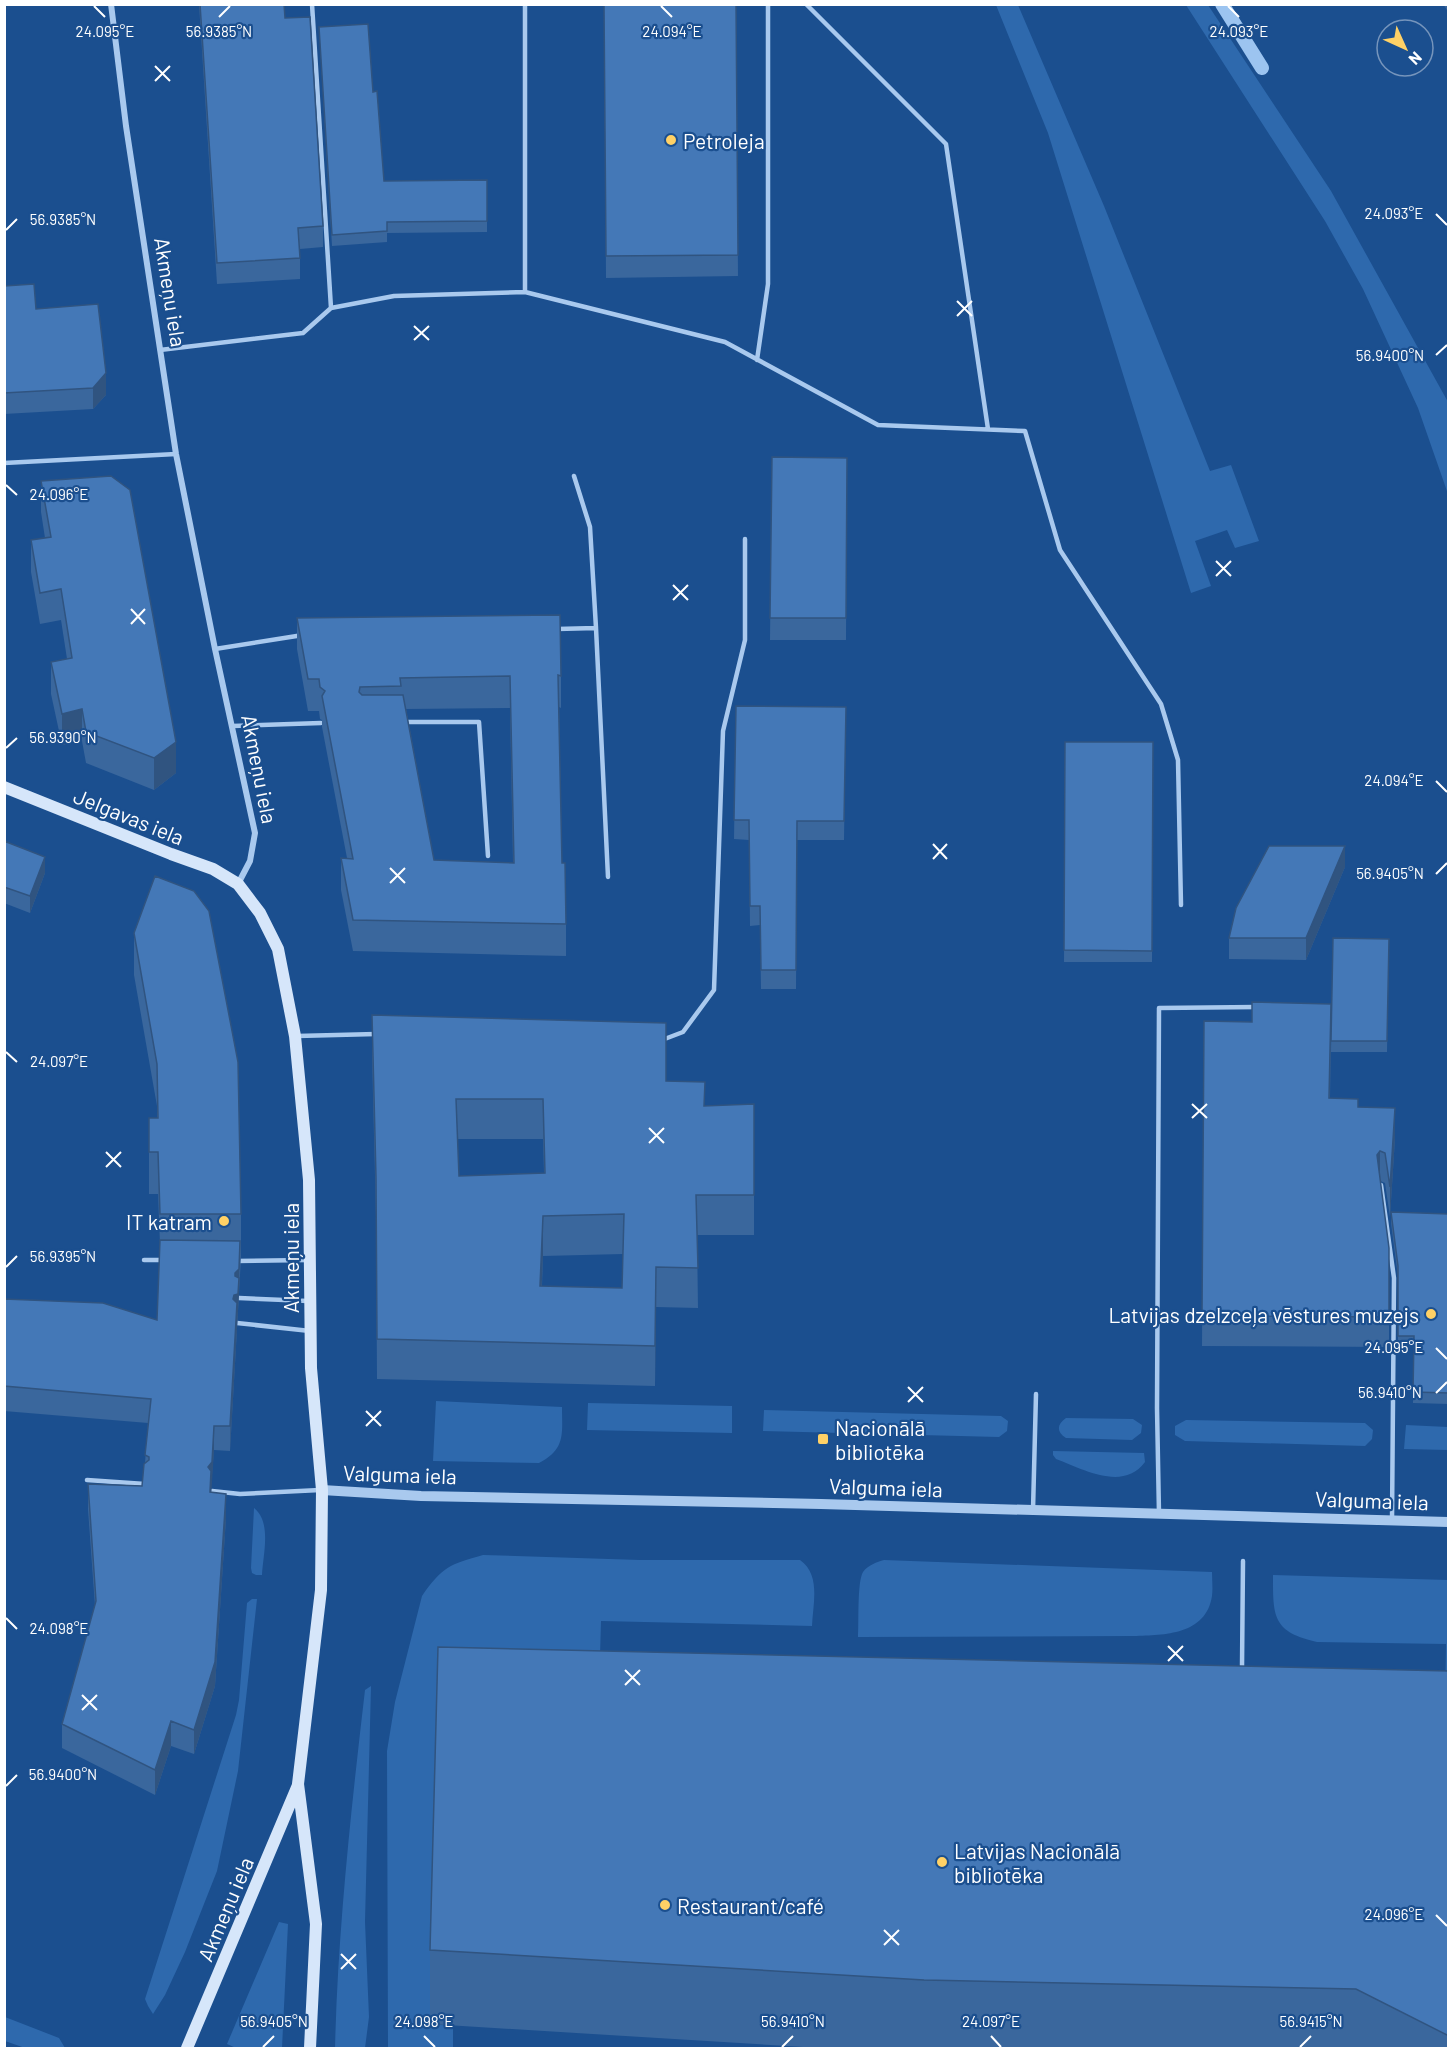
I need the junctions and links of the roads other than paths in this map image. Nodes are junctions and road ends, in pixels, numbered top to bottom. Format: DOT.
graph roads {
  1 [pos="111,4"];
  2 [pos="312,4"];
  3 [pos="525,4"];
  4 [pos="768,4"];
  5 [pos="806,4"];
  6 [pos="525,292"];
  7 [pos="331,308"];
  8 [pos="160,350"];
  9 [pos="757,360"];
  10 [pos="988,429"];
  11 [pos="176,454"];
  12 [pos="4,463"];
  13 [pos="574,476"];
  14 [pos="745,539"];
  15 [pos="596,628"];
  16 [pos="549,629"];
  17 [pos="310,635"];
  18 [pos="214,649"];
  19 [pos="398,722"];
  20 [pos="321,723"];
  21 [pos="232,726"];
  22 [pos="4,787"];
  23 [pos="488,856"];
  24 [pos="608,877"];
  25 [pos="238,884"];
  26 [pos="1181,905"];
  27 [pos="1269,1006"];
  28 [pos="382,1034"];
  29 [pos="295,1036"];
  30 [pos="651,1044"];
  31 [pos="1381,1185"];
  32 [pos="144,1260"];
  33 [pos="166,1260"];
  34 [pos="310,1260"];
  35 [pos="232,1261"];
  36 [pos="239,1298"];
  37 [pos="310,1301"];
  38 [pos="237,1323"];
  39 [pos="310,1331"];
  40 [pos="1036,1394"];
  41 [pos="87,1480"];
  42 [pos="145,1484"];
  43 [pos="322,1490"];
  44 [pos="212,1491"];
  45 [pos="1033,1510"];
  46 [pos="1160,1514"];
  47 [pos="1392,1521"];
  48 [pos="1449,1522"];
  49 [pos="1243,1561"];
  50 [pos="1231,1666"];
  51 [pos="1242,1667"];
  52 [pos="1254,1667"];
  53 [pos="298,1784"];
  54 [pos="187,2049"];
  55 [pos="310,2049"];
  1 -- 8 [label="street, Akmeņu iela"];
  2 -- 7 [label="lane"];
  3 -- 6 [label="lane"];
  4 -- 9 [label="lane"];
  5 -- 10 [label="lane"];
  6 -- 7 [label="lane"];
  6 -- 9 [label="lane"];
  7 -- 8 [label="lane"];
  8 -- 11 [label="street, Akmeņu iela"];
  9 -- 10 [label="lane"];
  10 -- 26 [label="lane"];
  11 -- 12 [label="lane"];
  11 -- 18 [label="street, Akmeņu iela"];
  13 -- 15 [label="lane"];
  14 -- 30 [label="lane"];
  15 -- 16 [label="lane"];
  15 -- 24 [label="lane"];
  17 -- 18 [label="lane"];
  18 -- 21 [label="street, Akmeņu iela"];
  19 -- 23 [label="lane"];
  20 -- 21 [label="lane"];
  21 -- 25 [label="street, Akmeņu iela"];
  22 -- 25 [label="main road, Jelgavas iela"];
  25 -- 29 [label="main road, Akmeņu iela"];
  27 -- 46 [label="lane"];
  28 -- 29 [label="lane"];
  29 -- 34 [label="main road, Akmeņu iela"];
  31 -- 47 [label="lane"];
  32 -- 33 [label="lane"];
  34 -- 35 [label="lane"];
  34 -- 37 [label="main road, Akmeņu iela"];
  36 -- 37 [label="lane"];
  37 -- 39 [label="main road, Akmeņu iela"];
  38 -- 39 [label="lane"];
  39 -- 43 [label="main road, Akmeņu iela"];
  40 -- 45 [label="lane"];
  41 -- 42 [label="lane"];
  43 -- 44 [label="lane"];
  43 -- 45 [label="street, Valguma iela"];
  43 -- 53 [label="main road, Akmeņu iela"];
  45 -- 46 [label="street, Valguma iela"];
  46 -- 47 [label="street, Valguma iela"];
  47 -- 48 [label="street, Valguma iela"];
  49 -- 51 [label="lane"];
  50 -- 51 [label="lane"];
  51 -- 52 [label="lane"];
  53 -- 54 [label="main road, Akmeņu iela"];
  53 -- 55 [label="main road, Akmeņu iela"];
}
